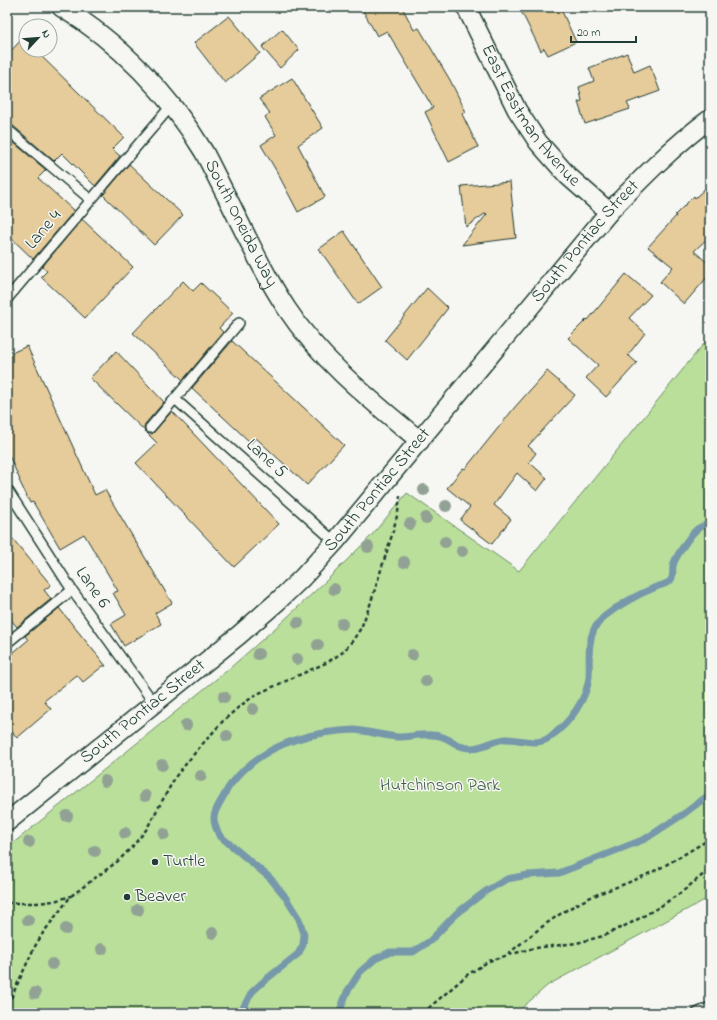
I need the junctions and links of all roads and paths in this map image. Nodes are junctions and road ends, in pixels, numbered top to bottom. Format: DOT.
graph roads {
  1 [pos="61,7"];
  2 [pos="466,7"];
  3 [pos="172,106"];
  4 [pos="710,119"];
  5 [pos="7,129"];
  6 [pos="91,200"];
  7 [pos="609,212"];
  8 [pos="7,299"];
  9 [pos="239,323"];
  10 [pos="175,399"];
  11 [pos="150,428"];
  12 [pos="420,441"];
  13 [pos="403,462"];
  14 [pos="7,489"];
  15 [pos="335,542"];
  16 [pos="72,590"];
  17 [pos="7,643"];
  18 [pos="154,703"];
  19 [pos="7,822"];
  20 [pos="710,839"];
  21 [pos="710,869"];
  22 [pos="71,896"];
  23 [pos="7,903"];
  24 [pos="508,955"];
  25 [pos="11,998"];
  26 [pos="710,1007"];
  27 [pos="422,1013"];
  28 [pos="697,1013"];
  1 -- 3 [label="street, South Oneida Way"];
  2 -- 7 [label="street, East Eastman Avenue"];
  3 -- 6 [label="lane, Lane 4"];
  3 -- 12 [label="street, South Oneida Way"];
  4 -- 7 [label="street, South Pontiac Street"];
  5 -- 6 [label="lane"];
  6 -- 8 [label="lane, Lane 4"];
  7 -- 12 [label="street, South Pontiac Street"];
  9 -- 10 [label="lane"];
  10 -- 11 [label="lane"];
  10 -- 15 [label="lane, Lane 5"];
  12 -- 13 [label="street, South Pontiac Street"];
  13 -- 15 [label="street, South Pontiac Street"];
  13 -- 22 [label="path"];
  14 -- 16 [label="lane, Lane 6"];
  15 -- 18 [label="street, South Pontiac Street"];
  16 -- 17 [label="lane"];
  16 -- 18 [label="lane, Lane 6"];
  18 -- 19 [label="street, South Pontiac Street"];
  20 -- 24 [label="path"];
  21 -- 24 [label="path"];
  22 -- 23 [label="path"];
  22 -- 25 [label="path"];
  24 -- 27 [label="path"];
  26 -- 28 [label="lane"];
}
